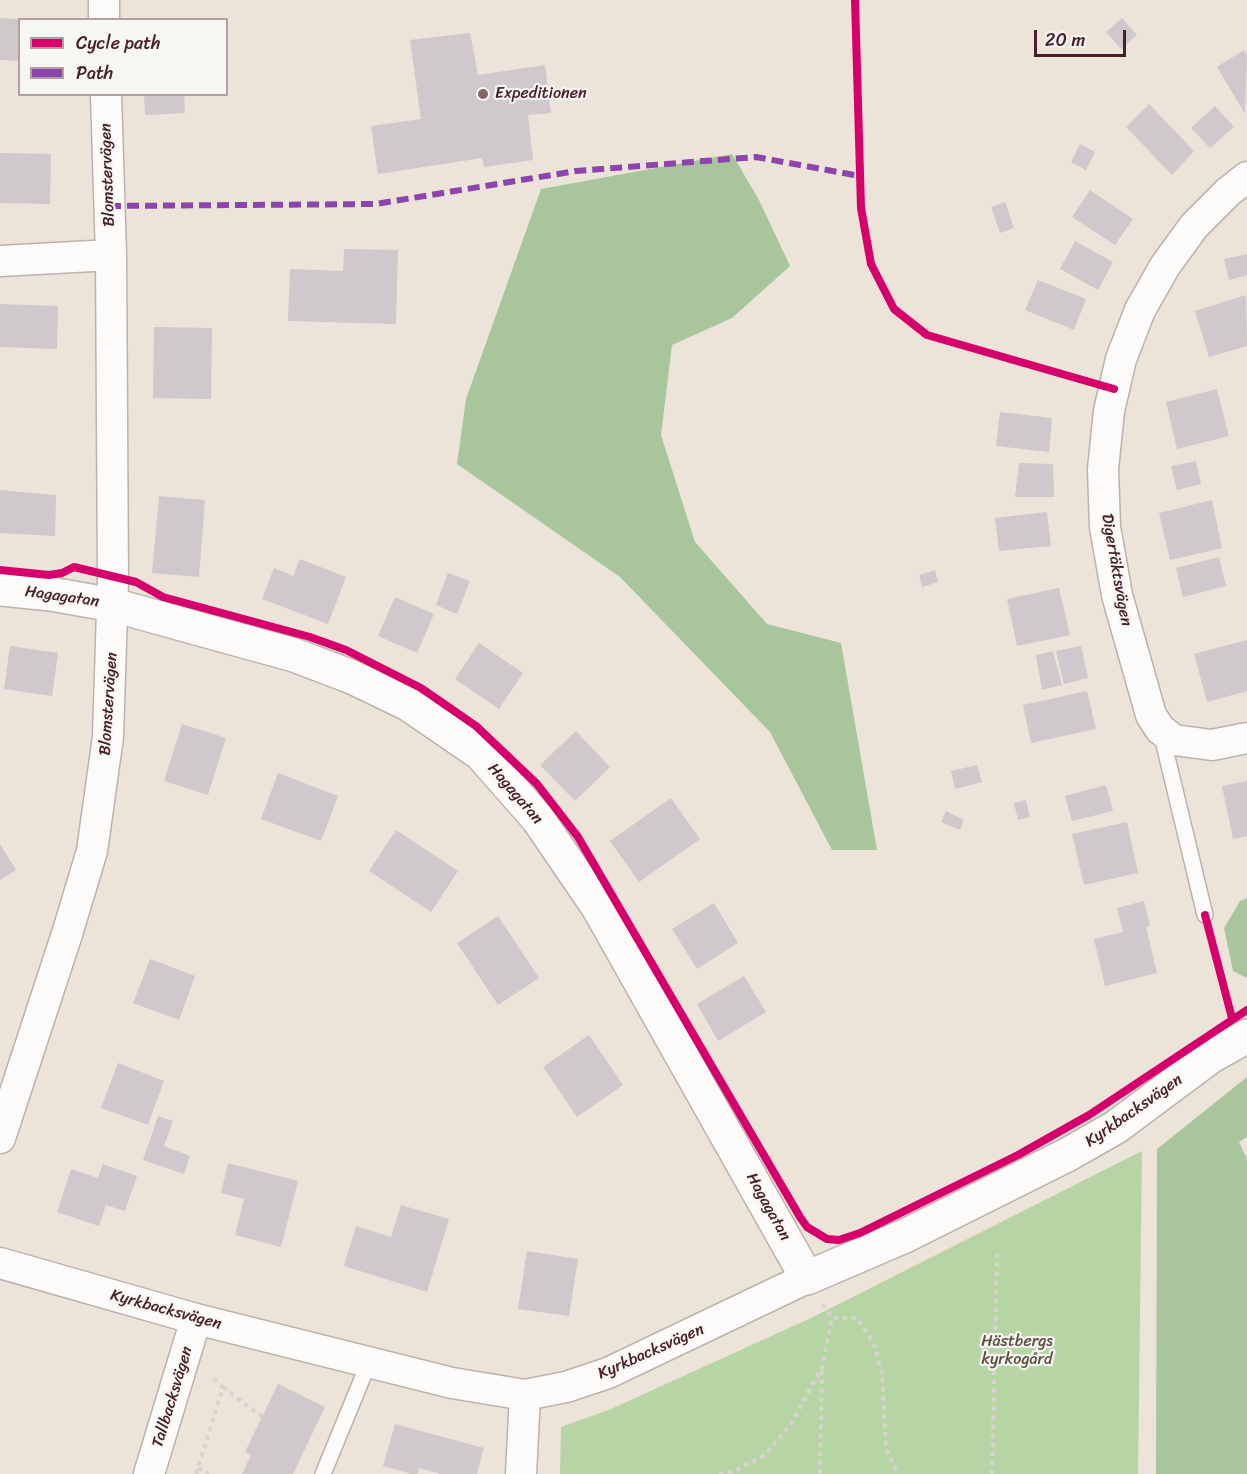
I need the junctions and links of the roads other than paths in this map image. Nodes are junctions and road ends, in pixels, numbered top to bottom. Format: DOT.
graph roads {
  1 [pos="104,0"];
  2 [pos="104,18"];
  3 [pos="106,96"];
  4 [pos="1247,177"];
  5 [pos="111,255"];
  6 [pos="0,261"];
  7 [pos="0,589"];
  8 [pos="113,605"];
  9 [pos="1160,729"];
  10 [pos="1247,738"];
  11 [pos="1205,915"];
  12 [pos="1247,1036"];
  13 [pos="0,1138"];
  14 [pos="0,1263"];
  15 [pos="807,1278"];
  16 [pos="196,1320"];
  17 [pos="369,1362"];
  18 [pos="525,1395"];
  19 [pos="149,1474"];
  20 [pos="324,1474"];
  21 [pos="521,1474"];
  1 -- 2 [label="street"];
  3 -- 5 [label="street, Blomstervägen"];
  4 -- 9 [label="street, Digertäktsvägen"];
  5 -- 6 [label="street"];
  5 -- 8 [label="street, Blomstervägen"];
  7 -- 8 [label="street, Hagagatan"];
  8 -- 13 [label="street, Blomstervägen"];
  8 -- 15 [label="street, Hagagatan"];
  9 -- 10 [label="street"];
  9 -- 11 [label="lane"];
  12 -- 15 [label="street, Kyrkbacksvägen"];
  14 -- 16 [label="street, Kyrkbacksvägen"];
  15 -- 18 [label="street, Kyrkbacksvägen"];
  16 -- 17 [label="street, Kyrkbacksvägen"];
  16 -- 19 [label="street, Tallbacksvägen"];
  17 -- 18 [label="street, Kyrkbacksvägen"];
  17 -- 20 [label="lane"];
  18 -- 21 [label="street"];
}
